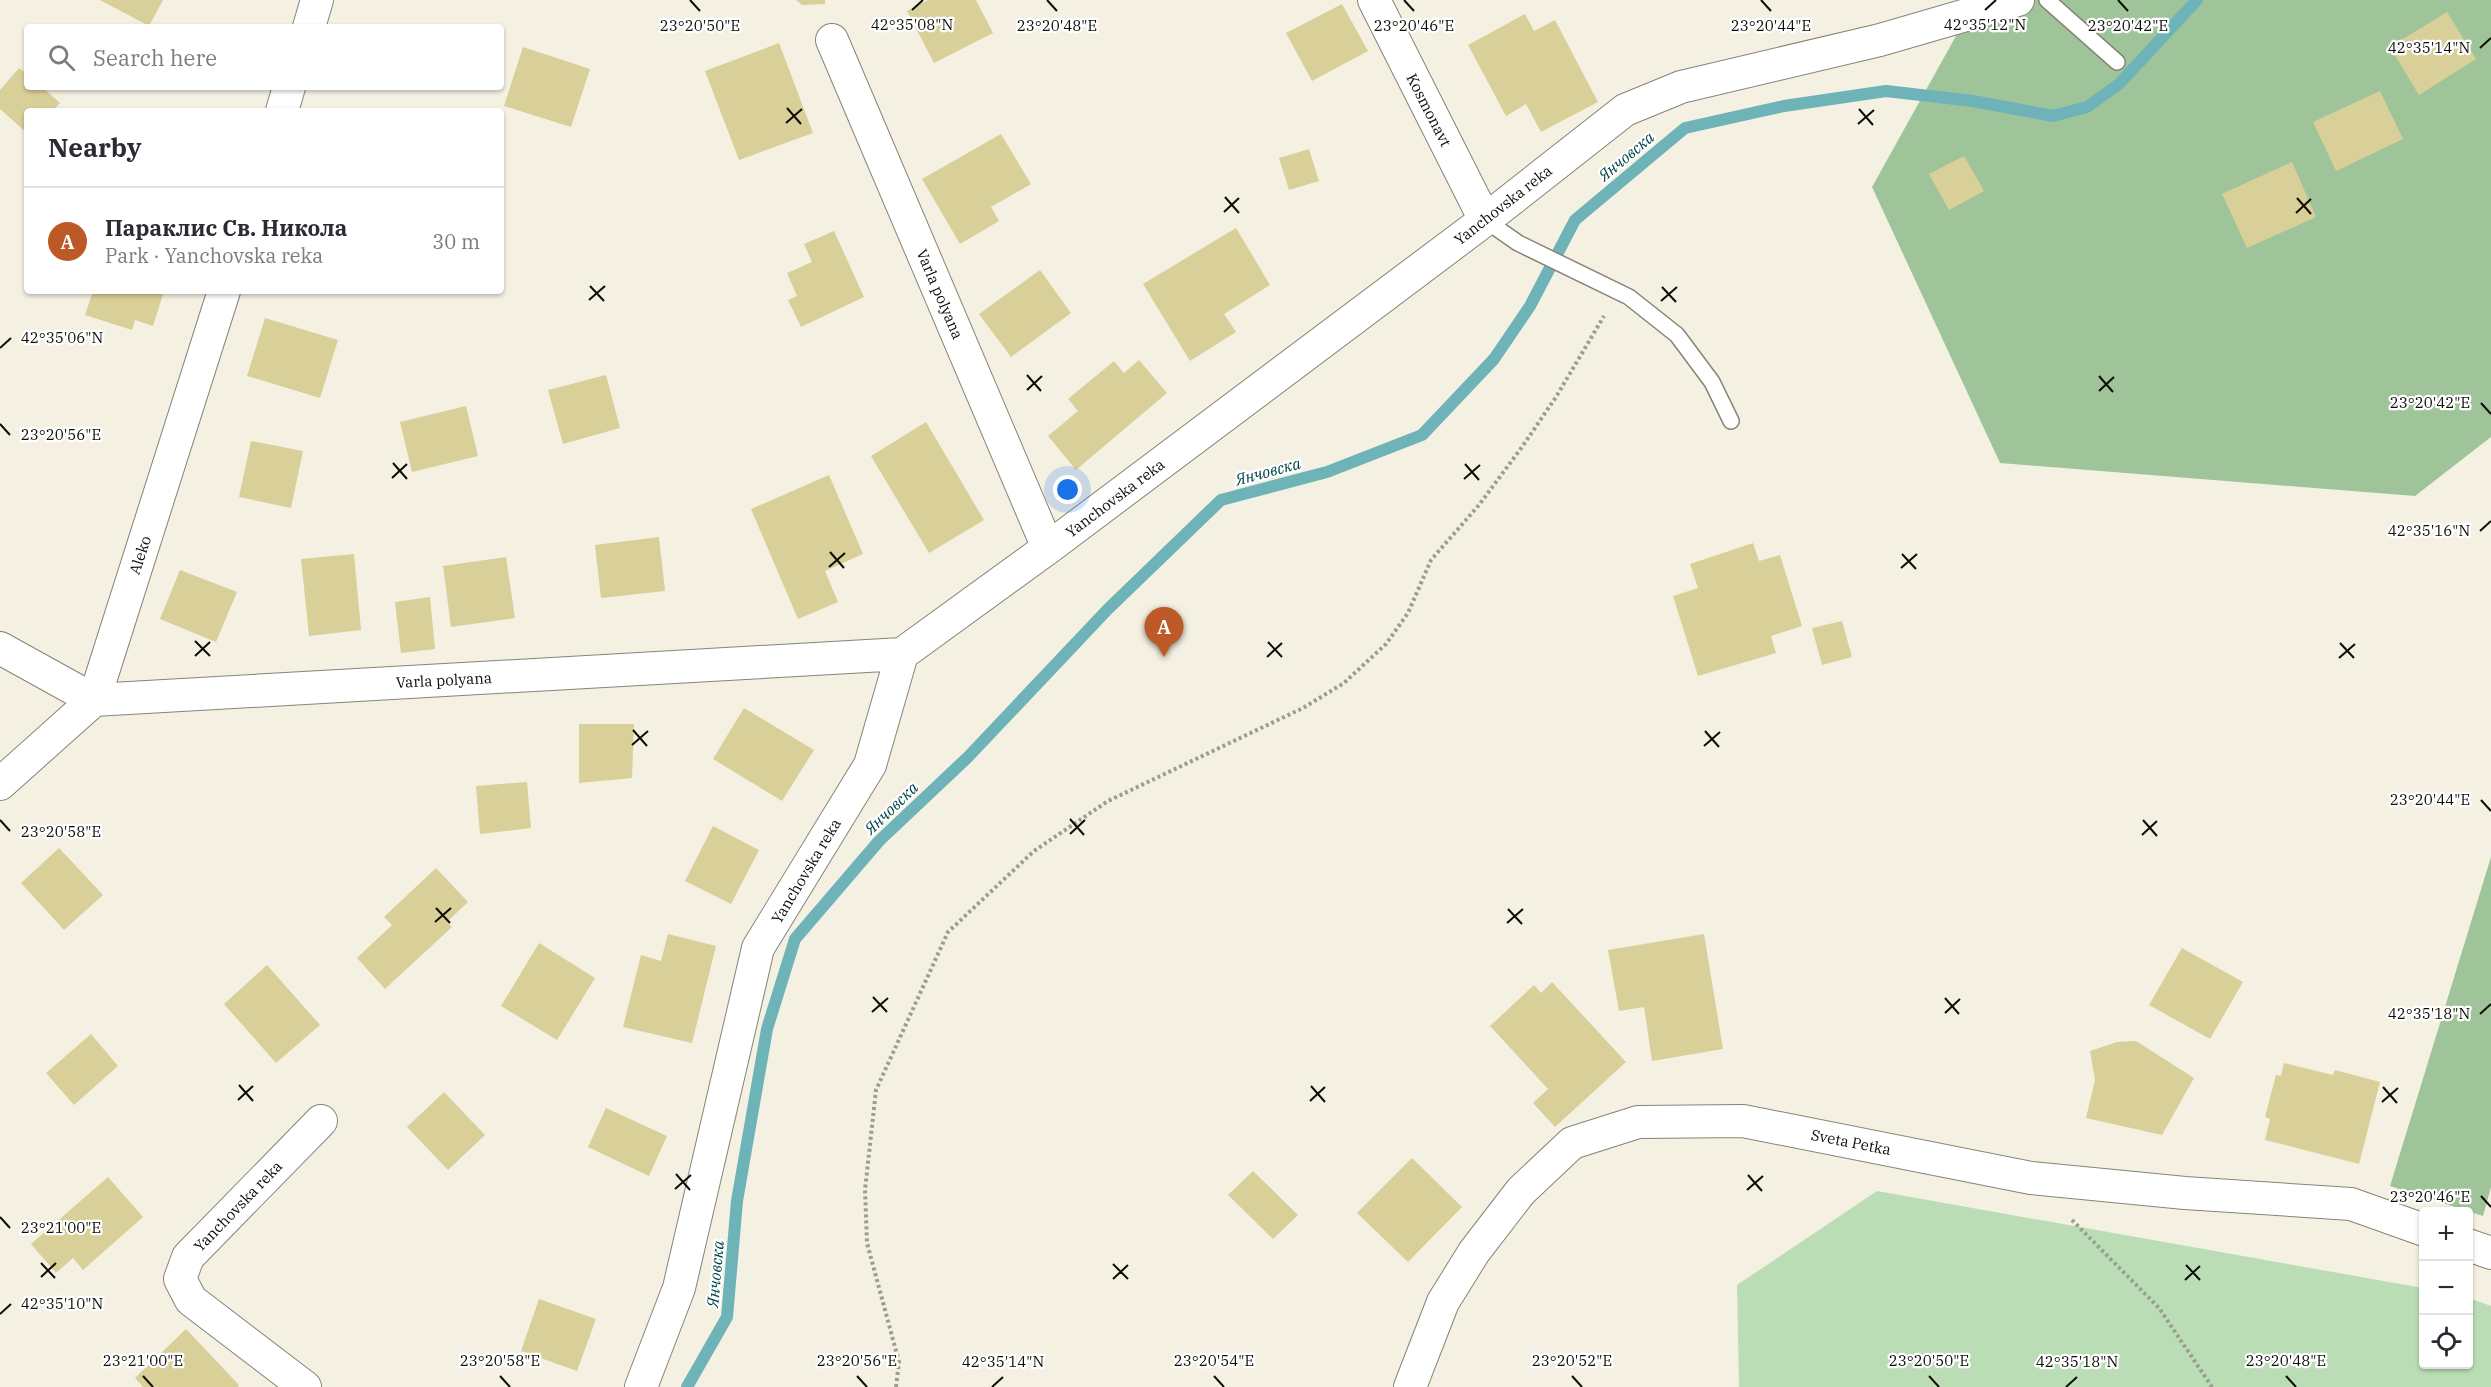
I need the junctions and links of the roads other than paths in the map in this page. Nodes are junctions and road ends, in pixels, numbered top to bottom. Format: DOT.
graph roads {
  1 [pos="317,0"];
  2 [pos="1374,0"];
  3 [pos="2018,0"];
  4 [pos="2048,0"];
  5 [pos="310,24"];
  6 [pos="832,40"];
  7 [pos="2118,62"];
  8 [pos="288,90"];
  9 [pos="283,108"];
  10 [pos="1485,220"];
  11 [pos="223,294"];
  12 [pos="1731,421"];
  13 [pos="1048,548"];
  14 [pos="0,648"];
  15 [pos="902,654"];
  16 [pos="94,700"];
  17 [pos="0,784"];
  18 [pos="321,1121"];
  19 [pos="2419,1228"];
  20 [pos="2473,1246"];
  21 [pos="2491,1253"];
  22 [pos="305,1387"];
  23 [pos="641,1387"];
  24 [pos="1410,1387"];
  1 -- 5 [label="street"];
  2 -- 10 [label="street, Kosmonavt"];
  3 -- 10 [label="street, Yanchovska reka"];
  4 -- 7 [label="lane"];
  6 -- 13 [label="street, Varla polyana"];
  8 -- 9 [label="street"];
  10 -- 12 [label="lane"];
  10 -- 13 [label="street, Yanchovska reka"];
  11 -- 16 [label="street, Aleko"];
  13 -- 15 [label="street, Yanchovska reka"];
  14 -- 16 [label="street"];
  15 -- 16 [label="street, Varla polyana"];
  15 -- 23 [label="street, Yanchovska reka"];
  16 -- 17 [label="street"];
  18 -- 22 [label="street, Yanchovska reka"];
  19 -- 24 [label="street, Sveta Petka"];
  20 -- 21 [label="street"];
}
